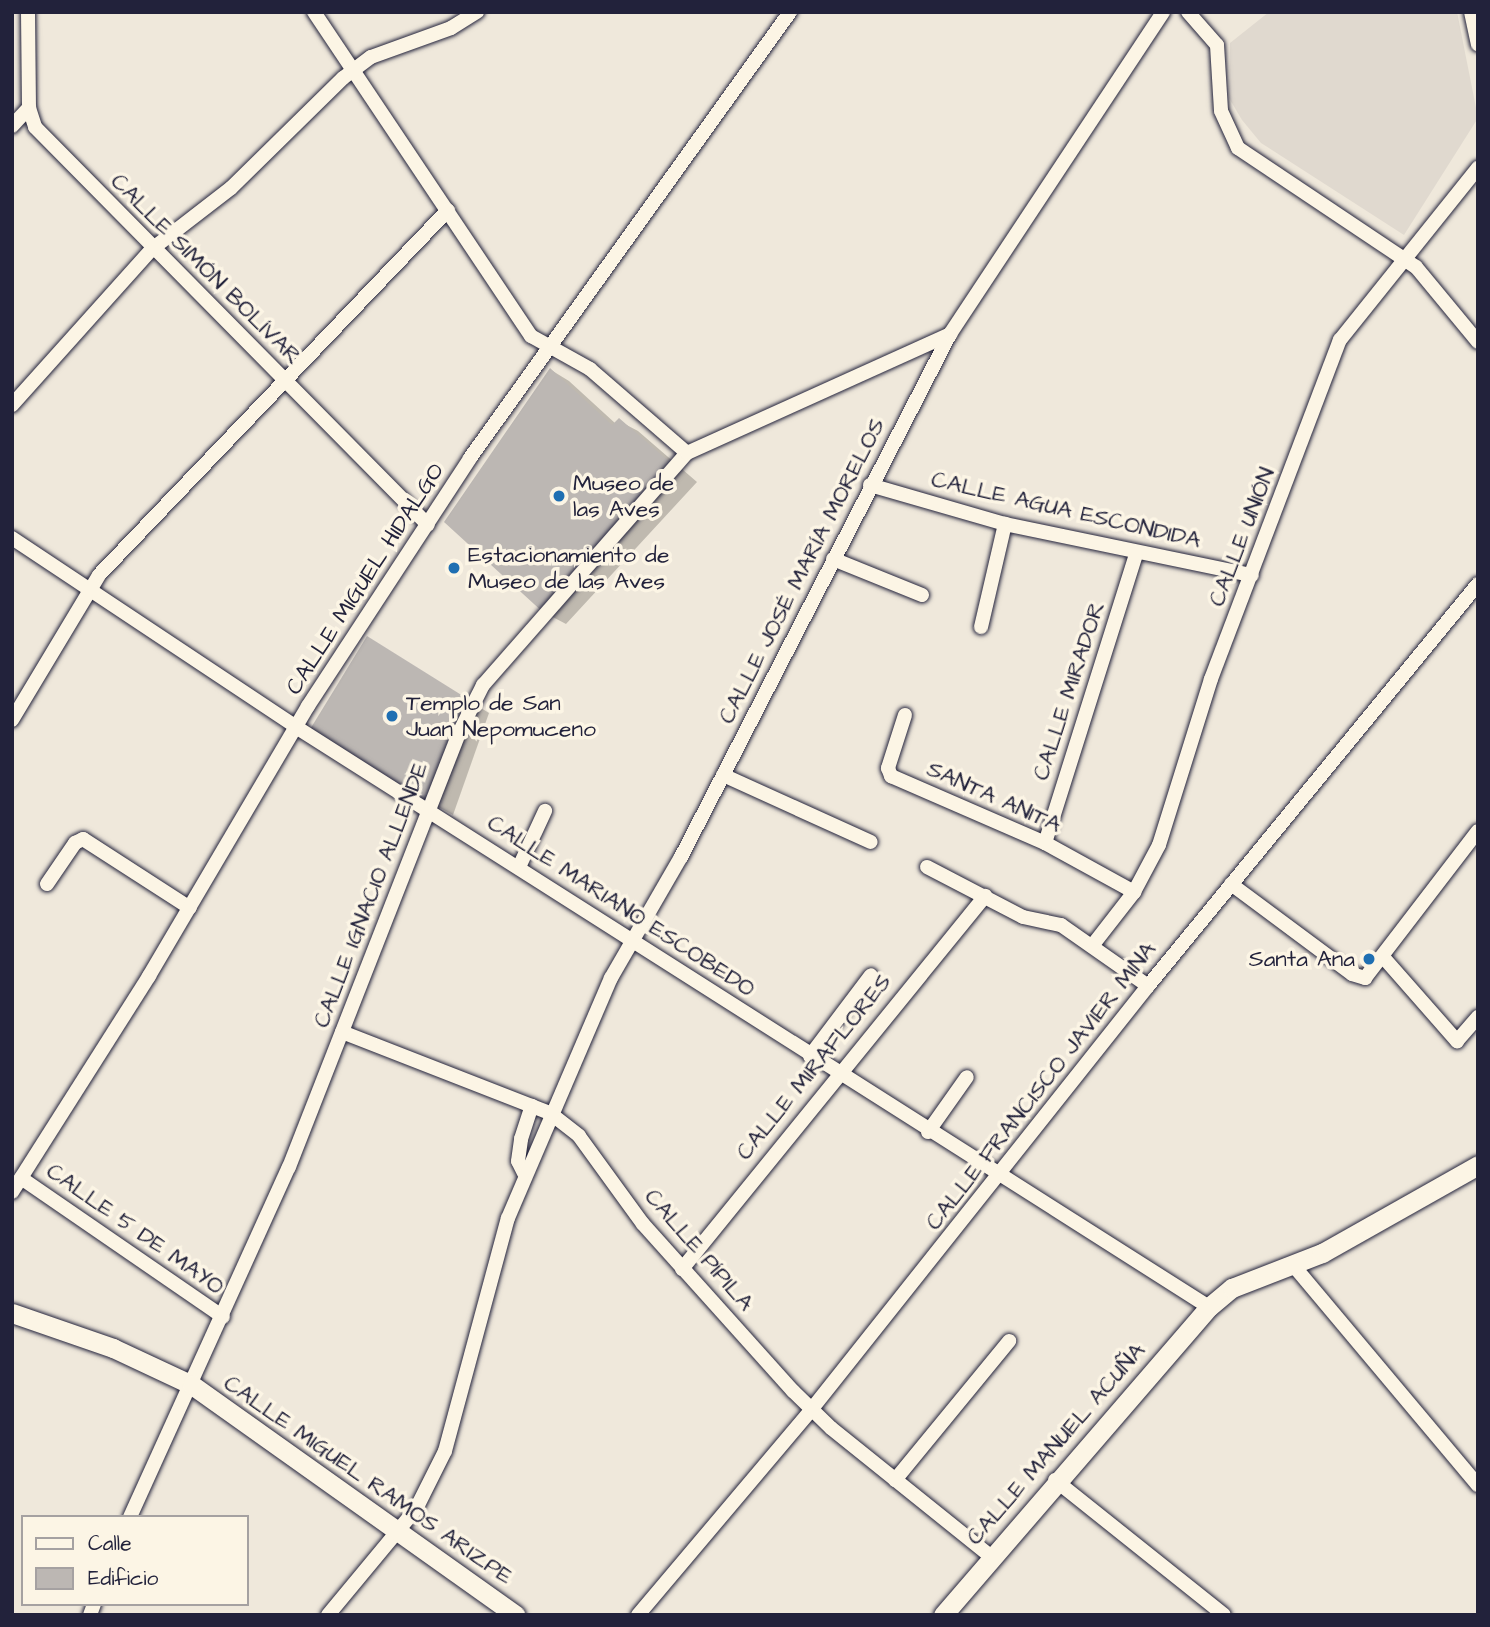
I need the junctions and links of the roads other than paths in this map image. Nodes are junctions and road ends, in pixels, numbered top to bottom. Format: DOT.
graph roads {
  1 [pos="28,12"];
  2 [pos="314,12"];
  3 [pos="477,12"];
  4 [pos="790,12"];
  5 [pos="1163,12"];
  6 [pos="1188,12"];
  7 [pos="1471,12"];
  8 [pos="1478,44"];
  9 [pos="355,69"];
  10 [pos="29,108"];
  11 [pos="12,127"];
  12 [pos="1478,168"];
  13 [pos="448,210"];
  14 [pos="152,249"];
  15 [pos="1405,259"];
  16 [pos="950,334"];
  17 [pos="1478,342"];
  18 [pos="547,348"];
  19 [pos="284,379"];
  20 [pos="12,405"];
  21 [pos="687,453"];
  22 [pos="870,485"];
  23 [pos="1005,524"];
  24 [pos="428,525"];
  25 [pos="12,538"];
  26 [pos="1137,552"];
  27 [pos="833,559"];
  28 [pos="1252,575"];
  29 [pos="1478,584"];
  30 [pos="88,590"];
  31 [pos="922,594"];
  32 [pos="981,626"];
  33 [pos="905,715"];
  34 [pos="12,720"];
  35 [pos="296,727"];
  36 [pos="723,775"];
  37 [pos="429,811"];
  38 [pos="545,811"];
  39 [pos="1478,831"];
  40 [pos="871,842"];
  41 [pos="1045,844"];
  42 [pos="519,867"];
  43 [pos="927,867"];
  44 [pos="47,884"];
  45 [pos="1231,884"];
  46 [pos="1134,892"];
  47 [pos="985,896"];
  48 [pos="190,908"];
  49 [pos="633,939"];
  50 [pos="1092,946"];
  51 [pos="1384,958"];
  52 [pos="871,975"];
  53 [pos="1148,986"];
  54 [pos="1478,1017"];
  55 [pos="342,1032"];
  56 [pos="810,1056"];
  57 [pos="838,1074"];
  58 [pos="967,1077"];
  59 [pos="532,1106"];
  60 [pos="550,1114"];
  61 [pos="928,1132"];
  62 [pos="1478,1165"];
  63 [pos="524,1173"];
  64 [pos="998,1176"];
  65 [pos="21,1178"];
  66 [pos="12,1192"];
  67 [pos="1294,1266"];
  68 [pos="682,1269"];
  69 [pos="1209,1307"];
  70 [pos="12,1313"];
  71 [pos="223,1317"];
  72 [pos="1009,1341"];
  73 [pos="191,1385"];
  74 [pos="811,1410"];
  75 [pos="895,1480"];
  76 [pos="1055,1480"];
  77 [pos="1478,1485"];
  78 [pos="131,1515"];
  79 [pos="399,1532"];
  80 [pos="990,1556"];
  81 [pos="328,1615"];
  82 [pos="516,1615"];
  83 [pos="638,1615"];
  84 [pos="943,1615"];
  85 [pos="1224,1615"];
  1 -- 10 [label="street, CALLE SIMÓN BOLÍVAR"];
  2 -- 9 [label="street"];
  3 -- 9 [label="street"];
  4 -- 18 [label="street, CALLE MIGUEL HIDALGO"];
  5 -- 16 [label="street, CALLE JOSÉ MARÍA MORELOS"];
  6 -- 15 [label="street"];
  7 -- 8 [label="street"];
  9 -- 13 [label="street"];
  9 -- 14 [label="street"];
  10 -- 11 [label="street"];
  10 -- 14 [label="street, CALLE SIMÓN BOLÍVAR"];
  12 -- 15 [label="street, CALLE UNIÓN"];
  13 -- 18 [label="street"];
  13 -- 19 [label="street"];
  14 -- 19 [label="street, CALLE SIMÓN BOLÍVAR"];
  14 -- 20 [label="street"];
  15 -- 17 [label="street"];
  15 -- 28 [label="street, CALLE UNIÓN"];
  16 -- 21 [label="street, CALLE IGNACIO ALLENDE"];
  16 -- 22 [label="street, CALLE JOSÉ MARÍA MORELOS"];
  18 -- 21 [label="street"];
  18 -- 24 [label="street, CALLE MIGUEL HIDALGO"];
  19 -- 24 [label="street, CALLE SIMÓN BOLÍVAR"];
  19 -- 30 [label="street"];
  21 -- 37 [label="street, CALLE IGNACIO ALLENDE"];
  22 -- 23 [label="street, CALLE AGUA ESCONDIDA"];
  22 -- 27 [label="street, CALLE JOSÉ MARÍA MORELOS"];
  23 -- 26 [label="street, CALLE AGUA ESCONDIDA"];
  23 -- 32 [label="street"];
  24 -- 35 [label="street, CALLE MIGUEL HIDALGO"];
  25 -- 30 [label="street, CALLE MARIANO ESCOBEDO"];
  26 -- 28 [label="street, CALLE AGUA ESCONDIDA"];
  26 -- 41 [label="street, CALLE MIRADOR"];
  27 -- 31 [label="street"];
  27 -- 36 [label="street, CALLE JOSÉ MARÍA MORELOS"];
  28 -- 46 [label="street, CALLE UNIÓN"];
  29 -- 45 [label="street, CALLE FRANCISCO JAVIER MINA"];
  30 -- 34 [label="street"];
  30 -- 35 [label="street, CALLE MARIANO ESCOBEDO"];
  33 -- 41 [label="street, SANTA ANITA"];
  35 -- 37 [label="street, CALLE MARIANO ESCOBEDO"];
  35 -- 48 [label="street, CALLE MIGUEL HIDALGO"];
  36 -- 40 [label="street"];
  36 -- 49 [label="street, CALLE JOSÉ MARÍA MORELOS"];
  37 -- 42 [label="street, CALLE MARIANO ESCOBEDO"];
  37 -- 55 [label="street, CALLE IGNACIO ALLENDE"];
  38 -- 42 [label="street"];
  39 -- 51 [label="street"];
  41 -- 46 [label="street, SANTA ANITA"];
  42 -- 49 [label="street, CALLE MARIANO ESCOBEDO"];
  43 -- 47 [label="street"];
  44 -- 48 [label="street"];
  45 -- 51 [label="street"];
  45 -- 53 [label="street, CALLE FRANCISCO JAVIER MINA"];
  46 -- 50 [label="street, CALLE UNIÓN"];
  47 -- 50 [label="street"];
  47 -- 57 [label="street, CALLE MIRAFLORES"];
  48 -- 65 [label="street, CALLE MIGUEL HIDALGO"];
  49 -- 56 [label="street, CALLE MARIANO ESCOBEDO"];
  49 -- 60 [label="street, CALLE JOSÉ MARÍA MORELOS"];
  50 -- 53 [label="street"];
  51 -- 54 [label="street"];
  52 -- 56 [label="street"];
  53 -- 64 [label="street, CALLE FRANCISCO JAVIER MINA"];
  55 -- 59 [label="street, CALLE PÍPILA"];
  55 -- 71 [label="street, CALLE IGNACIO ALLENDE"];
  56 -- 57 [label="street, CALLE MARIANO ESCOBEDO"];
  57 -- 61 [label="street, CALLE MARIANO ESCOBEDO"];
  57 -- 68 [label="street, CALLE MIRAFLORES"];
  58 -- 61 [label="street"];
  59 -- 60 [label="street, CALLE PÍPILA"];
  59 -- 63 [label="street, CALLE JOSÉ MARÍA MORELOS"];
  60 -- 63 [label="street, CALLE JOSÉ MARÍA MORELOS"];
  60 -- 68 [label="street, CALLE PÍPILA"];
  61 -- 64 [label="street, CALLE MARIANO ESCOBEDO"];
  62 -- 67 [label="main road, CALLE MANUEL ACUÑA"];
  63 -- 79 [label="street, CALLE JOSÉ MARÍA MORELOS"];
  64 -- 69 [label="street, CALLE MARIANO ESCOBEDO"];
  64 -- 74 [label="street, CALLE FRANCISCO JAVIER MINA"];
  65 -- 66 [label="street, CALLE MIGUEL HIDALGO"];
  65 -- 71 [label="street, CALLE 5 DE MAYO"];
  67 -- 69 [label="main road, CALLE MANUEL ACUÑA"];
  67 -- 77 [label="street"];
  68 -- 74 [label="street, CALLE PÍPILA"];
  69 -- 76 [label="main road, CALLE MANUEL ACUÑA"];
  70 -- 73 [label="main road, CALLE MIGUEL RAMOS ARIZPE"];
  71 -- 73 [label="street, CALLE IGNACIO ALLENDE"];
  72 -- 75 [label="street"];
  73 -- 78 [label="street, CALLE IGNACIO ALLENDE"];
  73 -- 79 [label="main road, CALLE MIGUEL RAMOS ARIZPE"];
  74 -- 75 [label="street, CALLE PÍPILA"];
  74 -- 83 [label="street, CALLE FRANCISCO JAVIER MINA"];
  75 -- 80 [label="street, CALLE PÍPILA"];
  76 -- 80 [label="main road, CALLE MANUEL ACUÑA"];
  76 -- 85 [label="street"];
  79 -- 81 [label="street, CALLE JOSÉ MARÍA MORELOS"];
  79 -- 82 [label="main road, CALLE MIGUEL RAMOS ARIZPE"];
  80 -- 84 [label="main road, CALLE MANUEL ACUÑA"];
}
